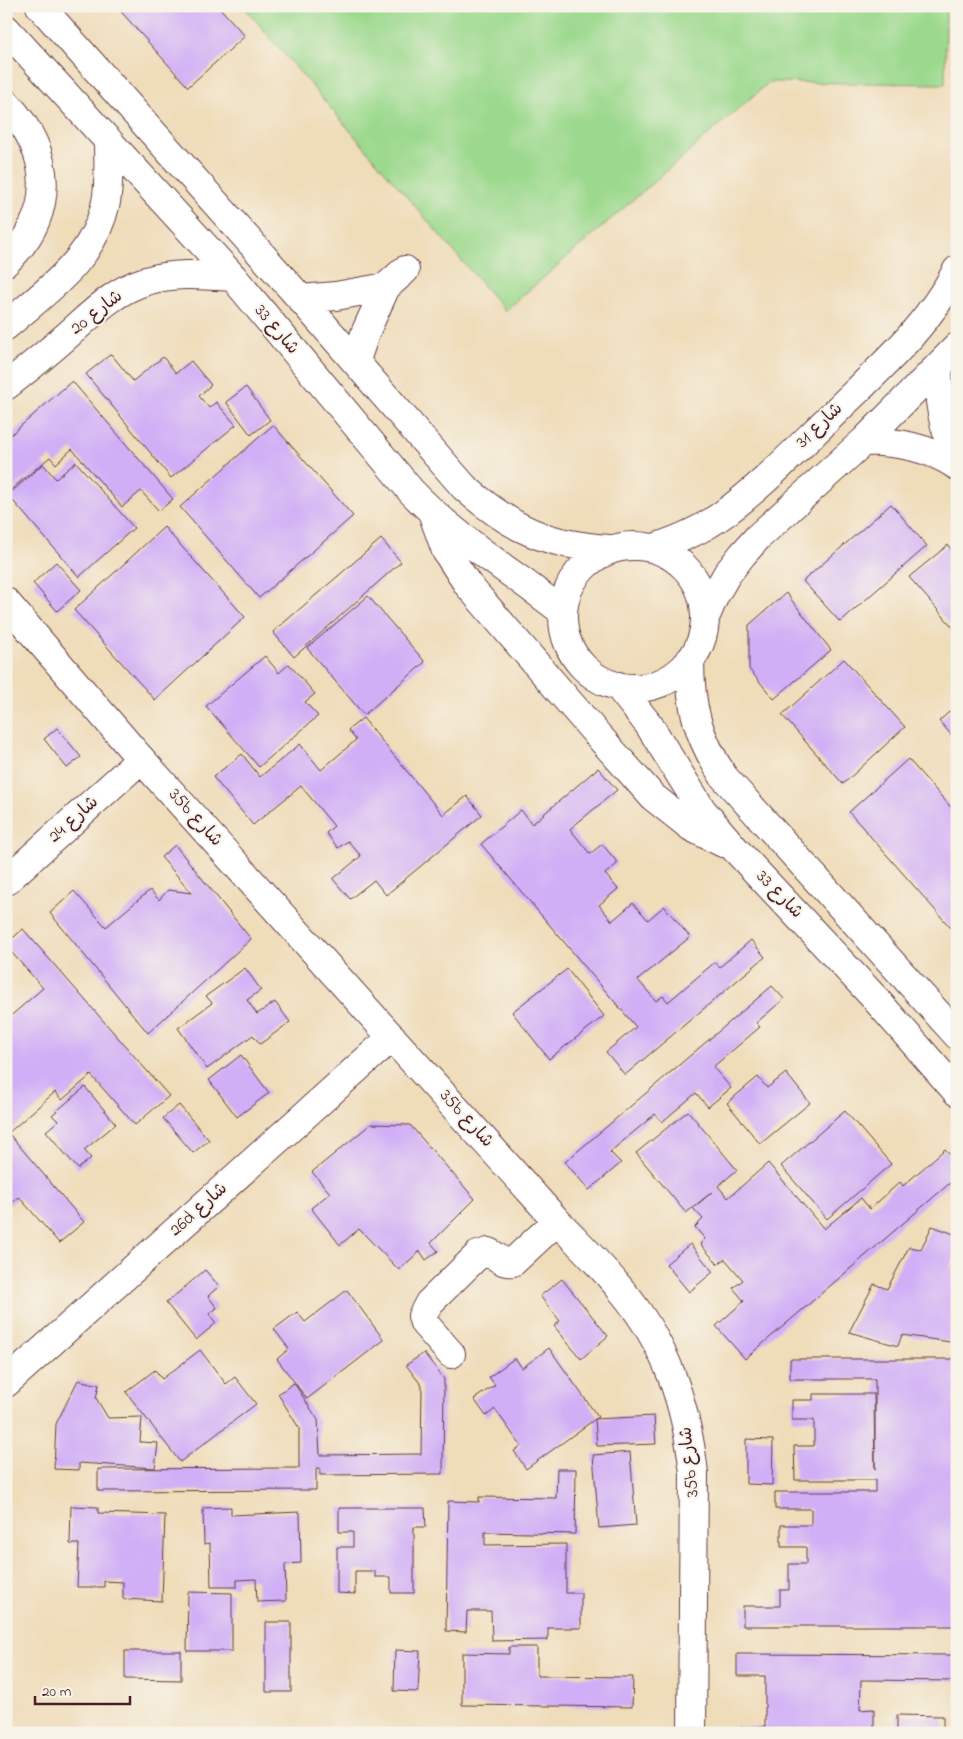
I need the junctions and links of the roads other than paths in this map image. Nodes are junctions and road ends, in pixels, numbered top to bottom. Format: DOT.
graph roads {
  1 [pos="40,6"];
  2 [pos="6,29"];
  3 [pos="6,103"];
  4 [pos="108,140"];
  5 [pos="6,262"];
  6 [pos="957,270"];
  7 [pos="233,277"];
  8 [pos="302,299"];
  9 [pos="8,322"];
  10 [pos="957,347"];
  11 [pos="356,360"];
  12 [pos="938,367"];
  13 [pos="6,386"];
  14 [pos="864,441"];
  15 [pos="957,456"];
  16 [pos="957,466"];
  17 [pos="432,514"];
  18 [pos="654,548"];
  19 [pos="610,549"];
  20 [pos="6,602"];
  21 [pos="563,612"];
  22 [pos="705,618"];
  23 [pos="690,660"];
  24 [pos="618,686"];
  25 [pos="141,758"];
  26 [pos="735,848"];
  27 [pos="6,881"];
  28 [pos="957,1035"];
  29 [pos="392,1037"];
  30 [pos="957,1092"];
  31 [pos="557,1221"];
  32 [pos="452,1354"];
  33 [pos="6,1383"];
  34 [pos="692,1733"];
  1 -- 8 [label="street"];
  2 -- 4 [label="street, شارع 33"];
  3 -- 5 [label="street"];
  4 -- 7 [label="street, شارع 33"];
  4 -- 9 [label="street"];
  6 -- 18 [label="street, شارع 31"];
  7 -- 13 [label="street, شارع 20"];
  7 -- 17 [label="street, شارع 33"];
  8 -- 11 [label="street"];
  8 -- 11 [label="street"];
  10 -- 12 [label="street"];
  11 -- 19 [label="street"];
  12 -- 14 [label="street"];
  12 -- 15 [label="street"];
  14 -- 16 [label="street"];
  14 -- 22 [label="street"];
  17 -- 21 [label="street, شارع 33"];
  17 -- 26 [label="street"];
  18 -- 19 [label="street"];
  18 -- 22 [label="street"];
  19 -- 21 [label="street"];
  20 -- 25 [label="street, 35b شارع"];
  21 -- 24 [label="street"];
  22 -- 23 [label="street"];
  23 -- 24 [label="street"];
  23 -- 28 [label="street"];
  24 -- 26 [label="street, شارع 33"];
  25 -- 27 [label="street, شارع 24"];
  25 -- 29 [label="street, 35b شارع"];
  26 -- 30 [label="street, شارع 33"];
  29 -- 31 [label="street, 35b شارع"];
  29 -- 33 [label="street, 26d شارع"];
  31 -- 32 [label="street"];
  31 -- 34 [label="street, 35b شارع"];
}
